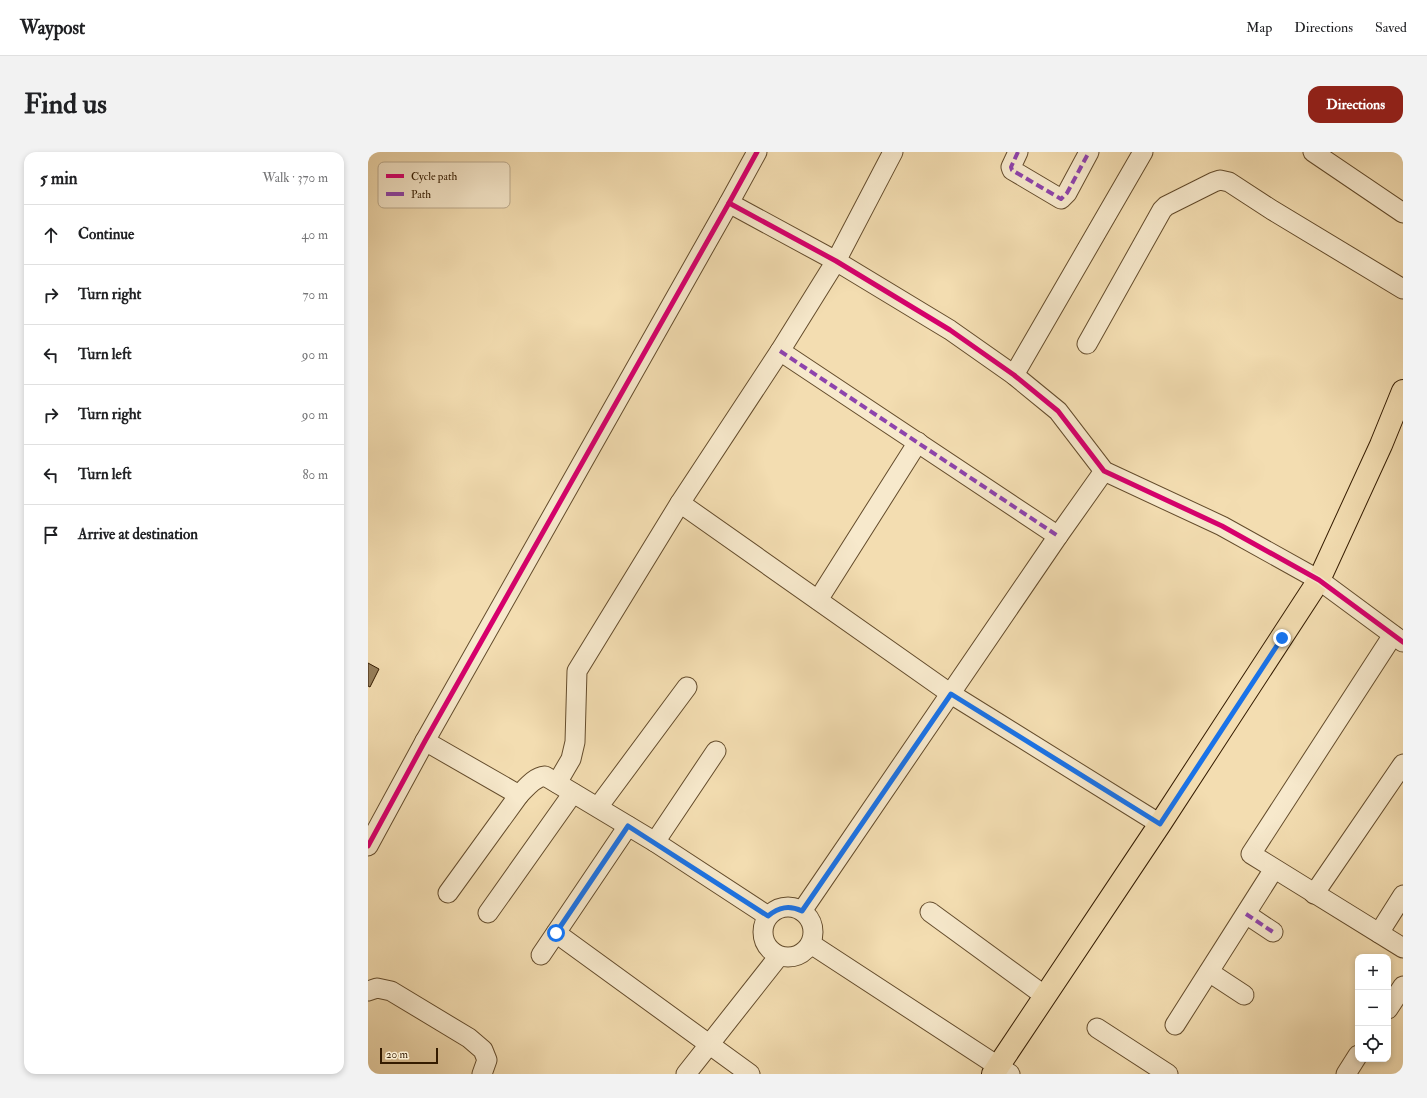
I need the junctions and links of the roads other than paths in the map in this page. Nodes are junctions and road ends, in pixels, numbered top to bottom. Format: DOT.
graph roads {
  1 [pos="756,152"];
  2 [pos="893,152"];
  3 [pos="1018,152"];
  4 [pos="1089,152"];
  5 [pos="1143,152"];
  6 [pos="1313,152"];
  7 [pos="729,203"];
  8 [pos="1403,213"];
  9 [pos="836,261"];
  10 [pos="1403,288"];
  11 [pos="1087,344"];
  12 [pos="780,351"];
  13 [pos="1014,375"];
  14 [pos="1403,390"];
  15 [pos="918,442"];
  16 [pos="1104,471"];
  17 [pos="680,503"];
  18 [pos="1058,536"];
  19 [pos="1320,580"];
  20 [pos="818,600"];
  21 [pos="1398,639"];
  22 [pos="687,687"];
  23 [pos="951,694"];
  24 [pos="424,741"];
  25 [pos="716,751"];
  26 [pos="1403,764"];
  27 [pos="557,783"];
  28 [pos="573,793"];
  29 [pos="519,795"];
  30 [pos="598,808"];
  31 [pos="1160,824"];
  32 [pos="628,826"];
  33 [pos="655,842"];
  34 [pos="368,846"];
  35 [pos="1274,869"];
  36 [pos="448,893"];
  37 [pos="1314,894"];
  38 [pos="1403,895"];
  39 [pos="802,911"];
  40 [pos="930,912"];
  41 [pos="488,913"];
  42 [pos="1246,914"];
  43 [pos="768,916"];
  44 [pos="1273,932"];
  45 [pos="556,933"];
  46 [pos="1379,933"];
  47 [pos="811,944"];
  48 [pos="1403,948"];
  49 [pos="541,954"];
  50 [pos="779,956"];
  51 [pos="1209,972"];
  52 [pos="1403,986"];
  53 [pos="368,991"];
  54 [pos="1244,995"];
  55 [pos="1045,996"];
  56 [pos="1391,1004"];
  57 [pos="1175,1025"];
  58 [pos="1097,1028"];
  59 [pos="710,1044"];
  60 [pos="1355,1060"];
  61 [pos="1000,1071"];
  62 [pos="482,1074"];
  63 [pos="686,1074"];
  64 [pos="750,1074"];
  65 [pos="1168,1074"];
  66 [pos="1346,1074"];
  1 -- 7 [label="street"];
  2 -- 9 [label="street"];
  3 -- 4 [label="street"];
  5 -- 13 [label="street"];
  6 -- 8 [label="street"];
  7 -- 9 [label="street"];
  7 -- 24 [label="street"];
  9 -- 12 [label="street"];
  9 -- 13 [label="street"];
  10 -- 11 [label="street"];
  12 -- 15 [label="street"];
  12 -- 17 [label="street"];
  13 -- 16 [label="street"];
  14 -- 19 [label="main road"];
  15 -- 18 [label="street"];
  15 -- 20 [label="street"];
  16 -- 18 [label="street"];
  16 -- 19 [label="street"];
  17 -- 20 [label="street"];
  17 -- 27 [label="street"];
  18 -- 23 [label="street"];
  19 -- 21 [label="street"];
  19 -- 31 [label="main road"];
  20 -- 23 [label="street"];
  21 -- 35 [label="street"];
  22 -- 30 [label="street"];
  23 -- 31 [label="street"];
  23 -- 39 [label="street"];
  24 -- 29 [label="street"];
  24 -- 34 [label="street"];
  25 -- 33 [label="street"];
  26 -- 37 [label="street"];
  27 -- 28 [label="street"];
  27 -- 29 [label="street"];
  28 -- 30 [label="street"];
  28 -- 41 [label="street"];
  29 -- 36 [label="street"];
  30 -- 32 [label="street"];
  31 -- 55 [label="main road"];
  32 -- 33 [label="street"];
  32 -- 45 [label="street"];
  33 -- 43 [label="street"];
  35 -- 37 [label="street"];
  35 -- 42 [label="street"];
  37 -- 46 [label="street"];
  38 -- 46 [label="street"];
  39 -- 43 [label="street"];
  39 -- 47 [label="street"];
  40 -- 55 [label="street"];
  42 -- 44 [label="street"];
  42 -- 51 [label="street"];
  43 -- 50 [label="street"];
  45 -- 49 [label="street"];
  45 -- 59 [label="street"];
  46 -- 48 [label="street"];
  47 -- 50 [label="street"];
  47 -- 61 [label="street"];
  50 -- 59 [label="street"];
  51 -- 54 [label="street"];
  51 -- 57 [label="street"];
  52 -- 56 [label="street"];
  53 -- 62 [label="street"];
  55 -- 61 [label="main road"];
  58 -- 65 [label="street"];
  59 -- 63 [label="street"];
  59 -- 64 [label="street"];
  60 -- 66 [label="street"];
}
